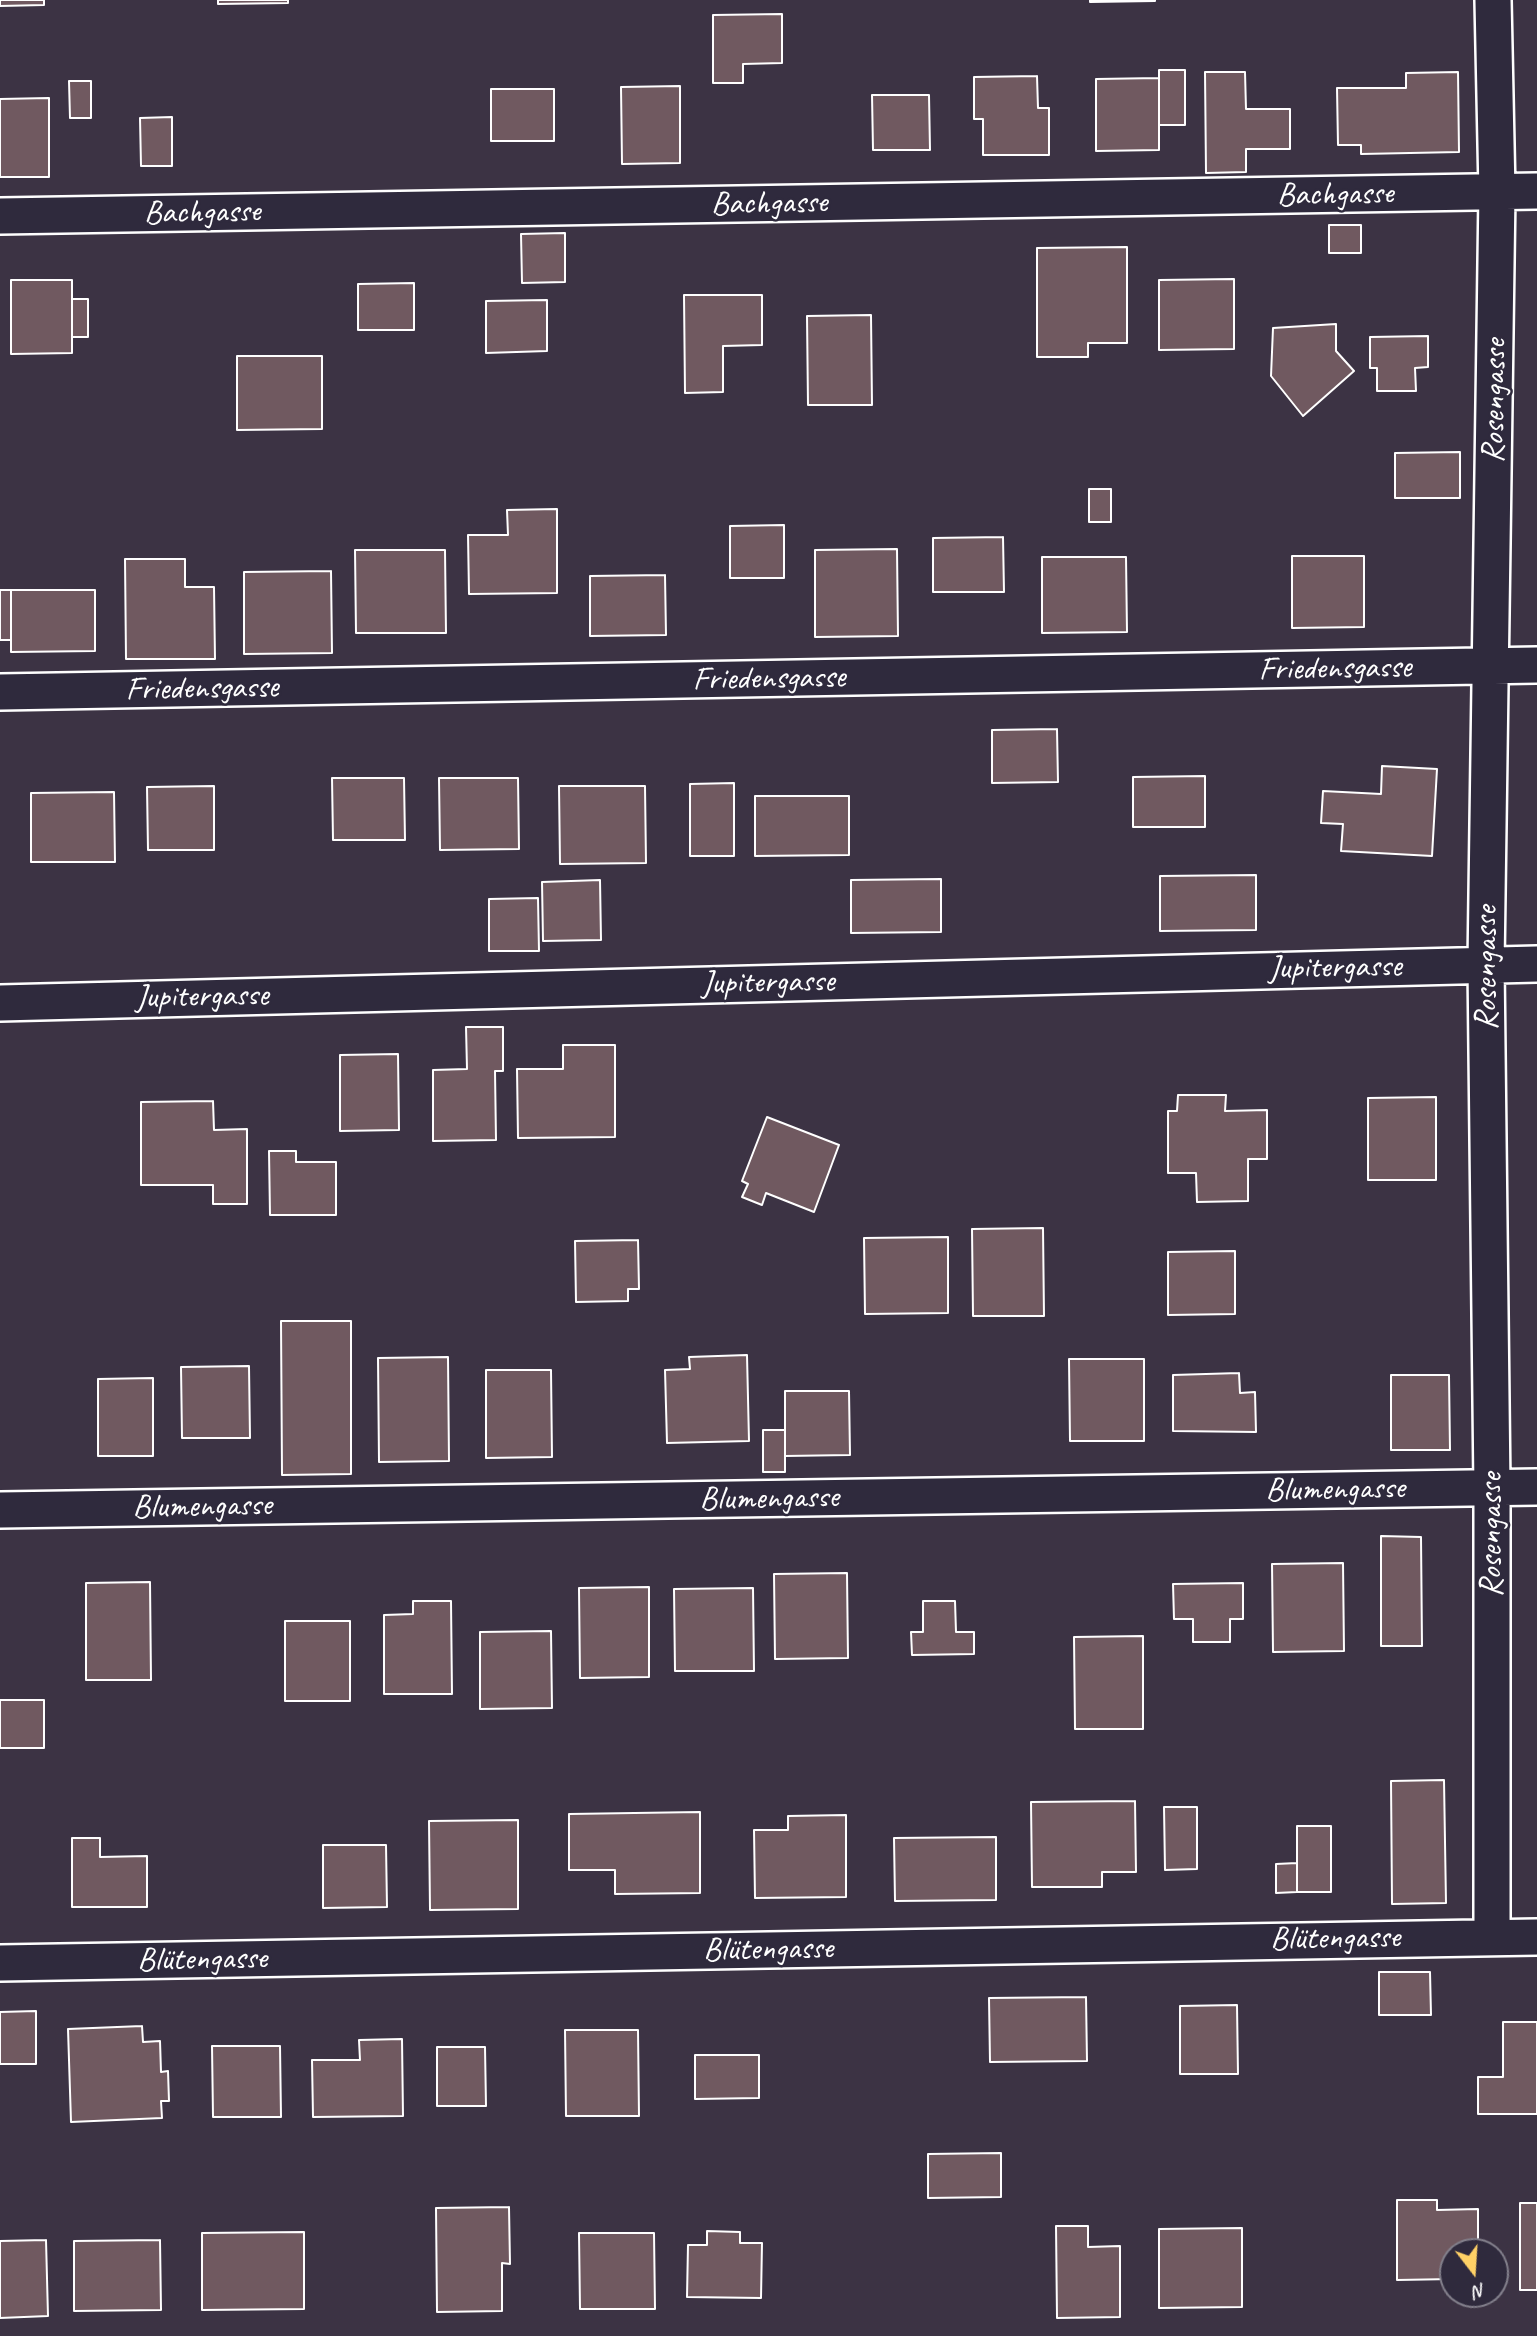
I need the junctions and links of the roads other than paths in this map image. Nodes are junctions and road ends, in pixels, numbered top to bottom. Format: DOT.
graph roads {
  1 [pos="1493,0"];
  2 [pos="1537,191"];
  3 [pos="1497,192"];
  4 [pos="0,216"];
  5 [pos="1537,665"];
  6 [pos="1492,666"];
  7 [pos="0,692"];
  8 [pos="1486,964"];
  9 [pos="1537,964"];
  10 [pos="0,1003"];
  11 [pos="1537,1487"];
  12 [pos="1492,1488"];
  13 [pos="0,1510"];
  14 [pos="1492,1937"];
  15 [pos="1537,1937"];
  16 [pos="0,1963"];
  1 -- 3 [label="street, Rosengasse"];
  2 -- 3 [label="street, Bachgasse"];
  3 -- 4 [label="street, Bachgasse"];
  3 -- 6 [label="street, Rosengasse"];
  5 -- 6 [label="street, Friedensgasse"];
  6 -- 7 [label="street, Friedensgasse"];
  6 -- 8 [label="street, Rosengasse"];
  8 -- 9 [label="street, Jupitergasse"];
  8 -- 10 [label="street, Jupitergasse"];
  8 -- 12 [label="street, Rosengasse"];
  11 -- 12 [label="street, Blumengasse"];
  12 -- 13 [label="street, Blumengasse"];
  12 -- 14 [label="street, Rosengasse"];
  14 -- 15 [label="street, Blütengasse"];
  14 -- 16 [label="street, Blütengasse"];
}
